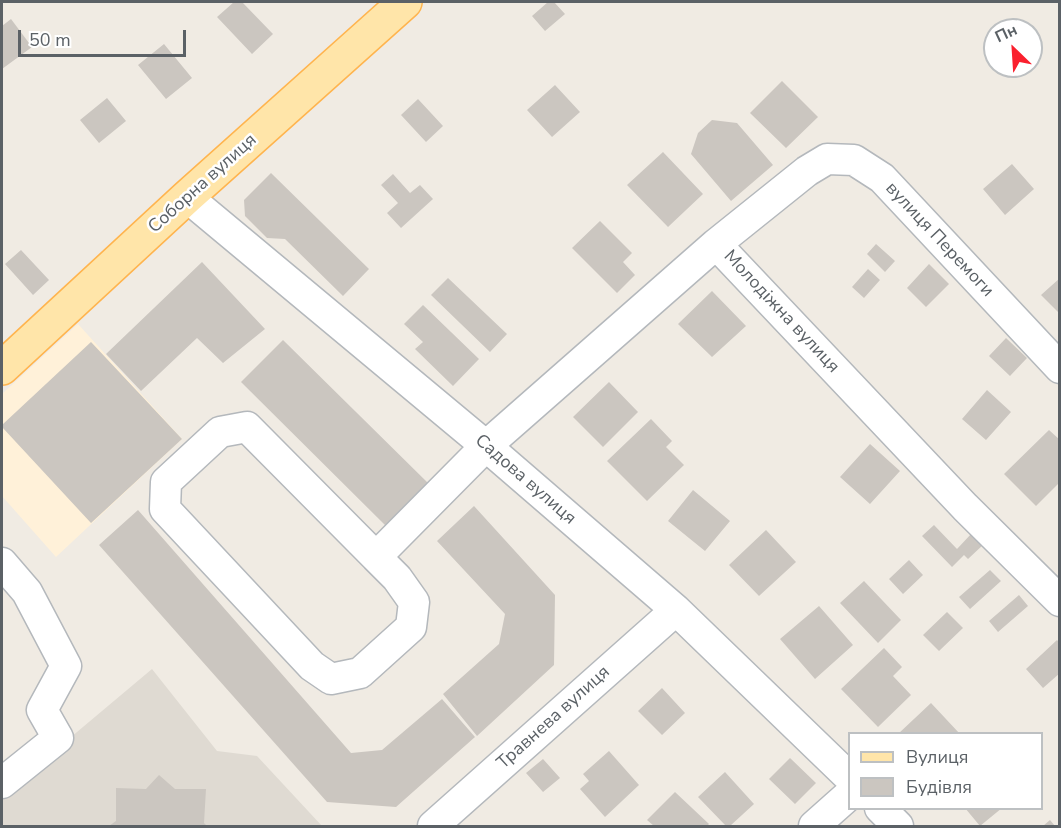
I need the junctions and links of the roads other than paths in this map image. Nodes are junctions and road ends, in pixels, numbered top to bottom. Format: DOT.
graph roads {
  1 [pos="405,2"];
  2 [pos="187,197"];
  3 [pos="716,244"];
  4 [pos="2,368"];
  5 [pos="1059,368"];
  6 [pos="486,446"];
  7 [pos="376,557"];
  8 [pos="2,563"];
  9 [pos="1059,601"];
  10 [pos="676,610"];
  11 [pos="848,777"];
  12 [pos="2,783"];
  13 [pos="848,795"];
  14 [pos="882,810"];
  15 [pos="433,826"];
  16 [pos="814,826"];
  17 [pos="898,826"];
  1 -- 2 [label="main road, Соборна вулиця"];
  2 -- 4 [label="main road, Соборна вулиця"];
  2 -- 6 [label="street, Садова вулиця"];
  3 -- 5 [label="street, вулиця Перемоги"];
  3 -- 6 [label="street, Молодіжна вулиця"];
  3 -- 9 [label="street, Молодіжна вулиця"];
  6 -- 7 [label="street, Молодіжна вулиця"];
  6 -- 10 [label="street, Садова вулиця"];
  7 -- 7 [label="street"];
  8 -- 12 [label="street"];
  10 -- 11 [label="street, Садова вулиця"];
  10 -- 15 [label="street, Травнева вулиця"];
  13 -- 16 [label="street"];
  14 -- 17 [label="street"];
}
